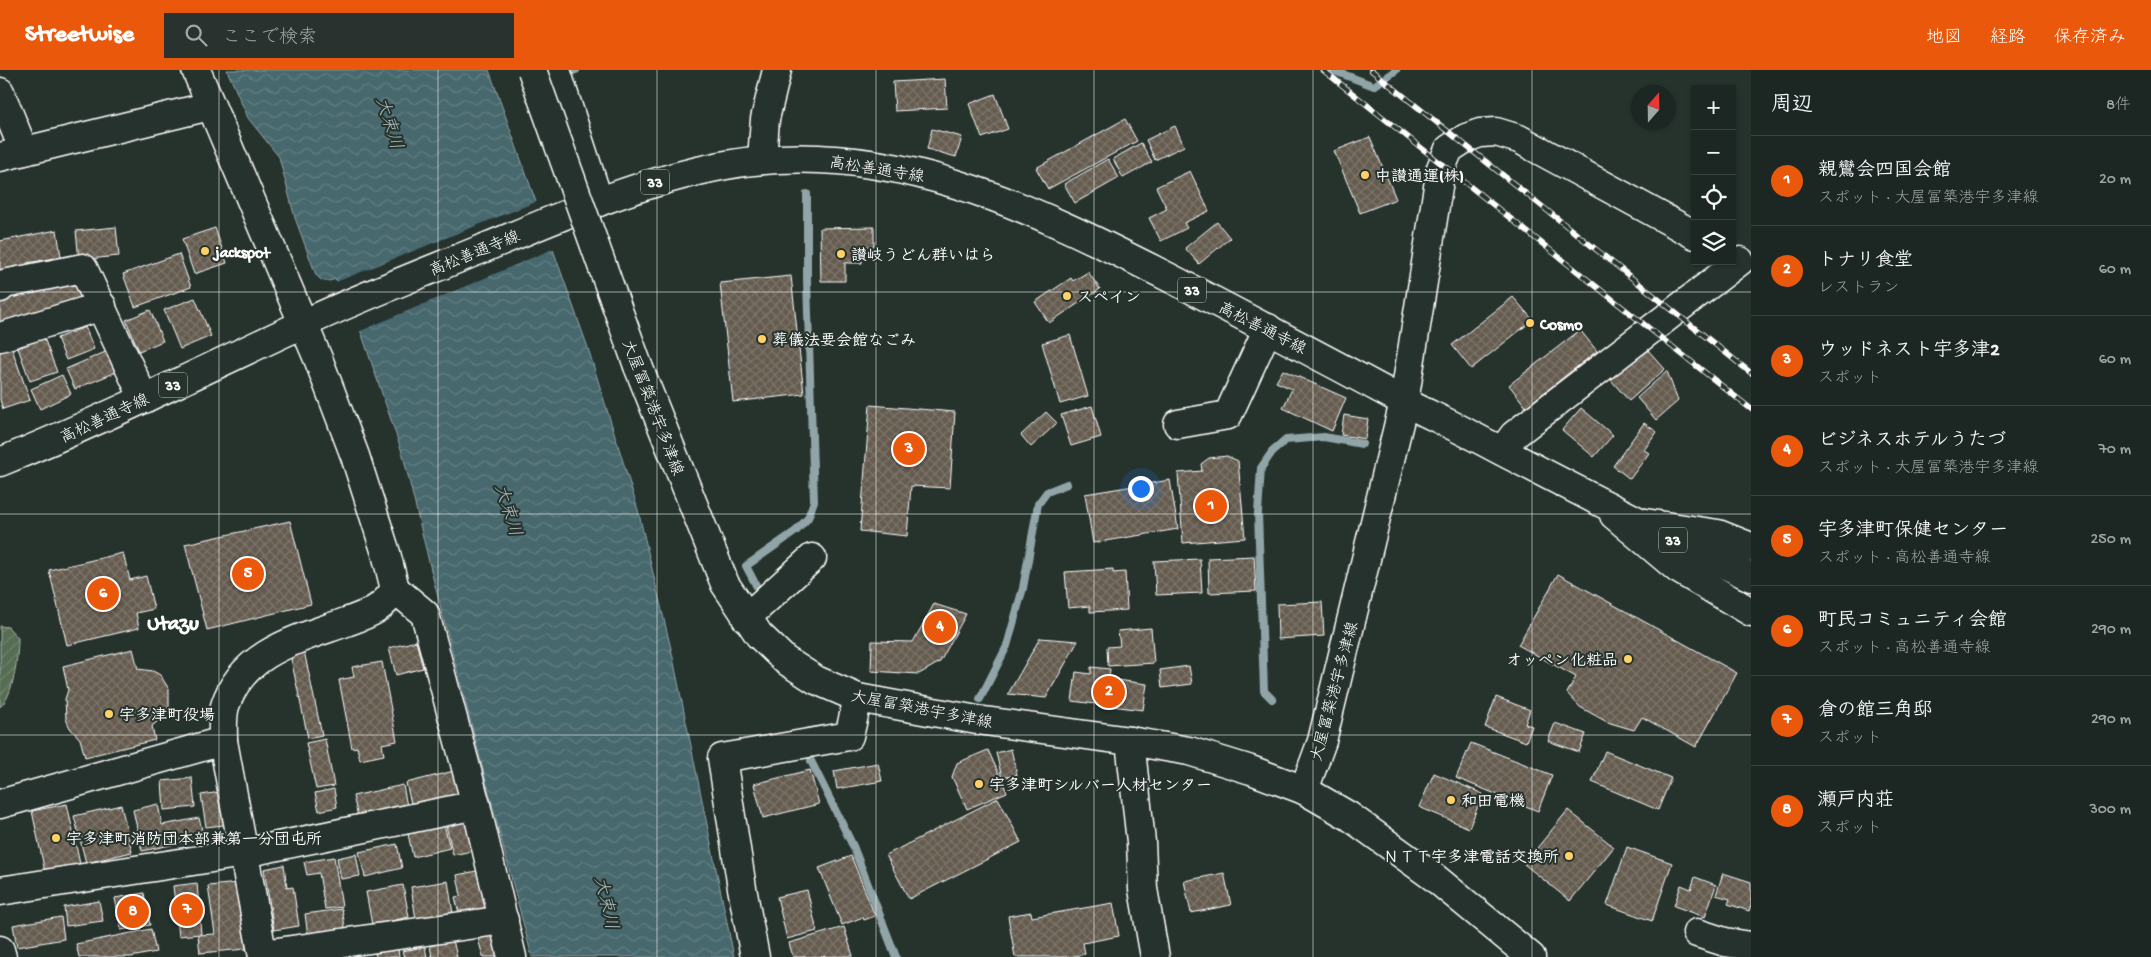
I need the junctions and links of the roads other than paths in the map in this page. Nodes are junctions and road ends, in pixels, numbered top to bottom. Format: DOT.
graph roads {
  1 [pos="196,70"];
  2 [pos="532,70"];
  3 [pos="556,70"];
  4 [pos="777,70"];
  5 [pos="0,92"];
  6 [pos="210,106"];
  7 [pos="12,154"];
  8 [pos="762,160"];
  9 [pos="600,202"];
  10 [pos="1691,234"];
  11 [pos="1741,262"];
  12 [pos="0,288"];
  13 [pos="102,306"];
  14 [pos="304,323"];
  15 [pos="1268,328"];
  16 [pos="0,337"];
  17 [pos="144,399"];
  18 [pos="1404,402"];
  19 [pos="1178,424"];
  20 [pos="1502,451"];
  21 [pos="0,462"];
  22 [pos="1597,500"];
  23 [pos="1638,522"];
  24 [pos="1751,547"];
  25 [pos="812,558"];
  26 [pos="1751,577"];
  27 [pos="395,589"];
  28 [pos="1751,612"];
  29 [pos="746,618"];
  30 [pos="858,698"];
  31 [pos="223,741"];
  32 [pos="1130,741"];
  33 [pos="1304,790"];
  34 [pos="0,804"];
  35 [pos="476,805"];
  36 [pos="244,853"];
  37 [pos="0,891"];
  38 [pos="504,920"];
  39 [pos="1697,933"];
  40 [pos="1751,946"];
  41 [pos="0,950"];
  42 [pos="263,956"];
  43 [pos="2,957"];
  44 [pos="512,957"];
  45 [pos="756,957"];
  46 [pos="1155,957"];
  47 [pos="1531,957"];
  1 -- 6 [label="street"];
  2 -- 29 [label="street, 大屋冨築港宇多津線, bridge"];
  3 -- 9 [label="street"];
  4 -- 8 [label="street"];
  5 -- 7 [label="street"];
  6 -- 7 [label="street"];
  6 -- 14 [label="street"];
  8 -- 9 [label="street, 高松善通寺線 / 33"];
  8 -- 15 [label="street, 高松善通寺線 / 33"];
  9 -- 14 [label="street, 高松善通寺線 / 33"];
  10 -- 18 [label="street, 大屋冨築港宇多津線"];
  11 -- 20 [label="street"];
  12 -- 13 [label="street"];
  13 -- 16 [label="street"];
  13 -- 17 [label="street"];
  14 -- 17 [label="street, 高松善通寺線 / 33"];
  14 -- 27 [label="street"];
  15 -- 18 [label="street, 高松善通寺線 / 33"];
  15 -- 19 [label="street"];
  17 -- 21 [label="street, 高松善通寺線 / 33"];
  18 -- 20 [label="street, 高松善通寺線 / 33"];
  18 -- 33 [label="street, 大屋冨築港宇多津線"];
  20 -- 22 [label="street, 高松善通寺線 / 33"];
  22 -- 23 [label="street, 高松善通寺線 / 33"];
  22 -- 28 [label="street"];
  23 -- 24 [label="street"];
  23 -- 26 [label="street, 高松善通寺線 / 33"];
  25 -- 29 [label="street"];
  27 -- 31 [label="street"];
  27 -- 35 [label="street"];
  29 -- 30 [label="street, 大屋冨築港宇多津線"];
  30 -- 32 [label="street, 大屋冨築港宇多津線"];
  30 -- 45 [label="street"];
  31 -- 34 [label="street"];
  31 -- 36 [label="street"];
  32 -- 33 [label="street, 大屋冨築港宇多津線"];
  32 -- 46 [label="street"];
  33 -- 47 [label="street"];
  35 -- 36 [label="street"];
  35 -- 38 [label="street"];
  36 -- 37 [label="street"];
  36 -- 42 [label="street"];
  38 -- 42 [label="street"];
  38 -- 44 [label="street"];
  39 -- 40 [label="street"];
  41 -- 43 [label="street"];
}
